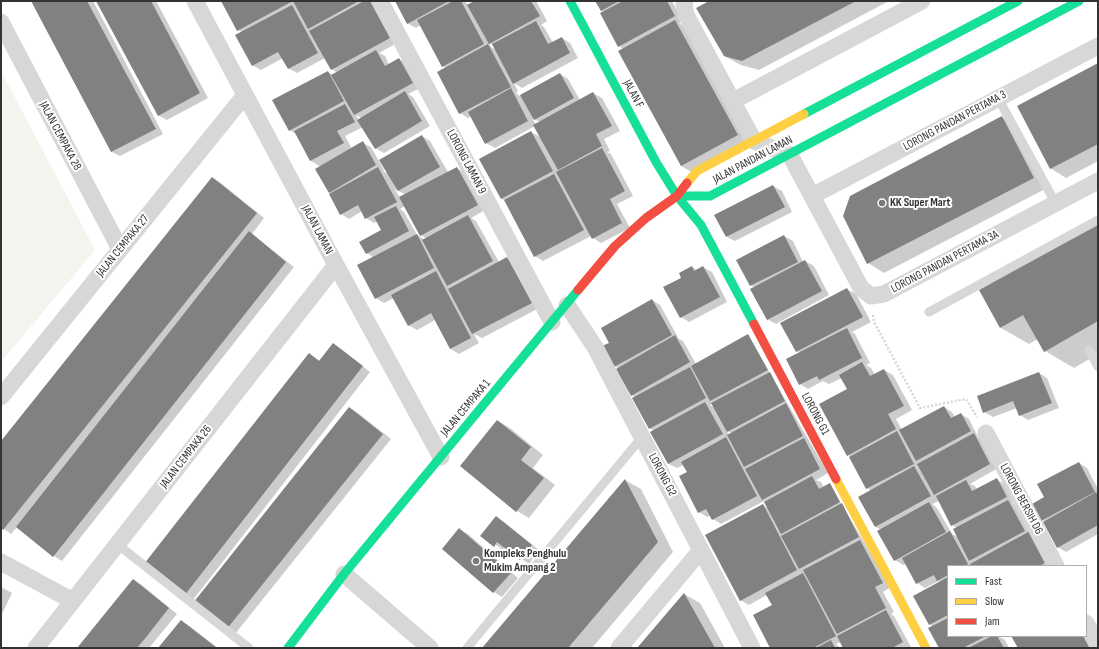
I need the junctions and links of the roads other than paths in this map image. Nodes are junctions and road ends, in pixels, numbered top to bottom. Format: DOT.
graph roads {
  1 [pos="195,1"];
  2 [pos="380,1"];
  3 [pos="570,1"];
  4 [pos="685,1"];
  5 [pos="922,1"];
  6 [pos="1018,1"];
  7 [pos="1079,1"];
  8 [pos="1,22"];
  9 [pos="1098,46"];
  10 [pos="245,95"];
  11 [pos="998,98"];
  12 [pos="733,100"];
  13 [pos="754,141"];
  14 [pos="790,155"];
  15 [pos="1098,182"];
  16 [pos="677,196"];
  17 [pos="812,196"];
  18 [pos="1056,204"];
  19 [pos="1098,220"];
  20 [pos="120,249"];
  21 [pos="336,265"];
  22 [pos="567,305"];
  23 [pos="929,312"];
  24 [pos="552,322"];
  25 [pos="1089,350"];
  26 [pos="1098,367"];
  27 [pos="1,398"];
  28 [pos="986,433"];
  29 [pos="642,437"];
  30 [pos="441,457"];
  31 [pos="117,544"];
  32 [pos="701,550"];
  33 [pos="1,562"];
  34 [pos="1055,565"];
  35 [pos="344,574"];
  36 [pos="73,601"];
  37 [pos="1087,625"];
  38 [pos="1098,646"];
  39 [pos="36,648"];
  40 [pos="249,648"];
  41 [pos="288,648"];
  42 [pos="430,648"];
  43 [pos="467,648"];
  44 [pos="619,648"];
  45 [pos="752,648"];
  46 [pos="926,648"];
  1 -- 10 [label="street, JALAN LAMAN"];
  2 -- 24 [label="street, LORONG LAMAN 9"];
  3 -- 16 [label="street, JALAN F"];
  4 -- 12 [label="street"];
  5 -- 12 [label="street"];
  6 -- 13 [label="street, JALAN PANDAN LAMAN"];
  7 -- 14 [label="street, JALAN PANDAN LAMAN"];
  8 -- 20 [label="street, JALAN CEMPAKA 28"];
  9 -- 11 [label="street, LORONG PANDAN PERTAMA 3"];
  10 -- 20 [label="street, JALAN CEMPAKA 27"];
  10 -- 21 [label="street, JALAN LAMAN"];
  11 -- 17 [label="street, LORONG PANDAN PERTAMA 3"];
  11 -- 18 [label="lane"];
  12 -- 13 [label="street"];
  13 -- 14 [label="street"];
  13 -- 16 [label="street, JALAN PANDAN LAMAN"];
  14 -- 16 [label="street, JALAN PANDAN LAMAN"];
  14 -- 17 [label="street"];
  15 -- 18 [label="street, LORONG PANDAN PERTAMA 3A"];
  16 -- 22 [label="street, JALAN CEMPAKA 1"];
  16 -- 46 [label="street, LORONG G1"];
  17 -- 18 [label="street, LORONG PANDAN PERTAMA 3A"];
  19 -- 23 [label="lane"];
  20 -- 27 [label="street, JALAN CEMPAKA 27"];
  21 -- 30 [label="street, JALAN LAMAN"];
  21 -- 31 [label="street, JALAN CEMPAKA 26"];
  22 -- 24 [label="street, JALAN CEMPAKA 1"];
  22 -- 29 [label="street, LORONG G2"];
  24 -- 30 [label="street, JALAN CEMPAKA 1"];
  25 -- 26 [label="lane"];
  28 -- 34 [label="street, LORONG BERSIH D6"];
  29 -- 32 [label="street, LORONG G2"];
  29 -- 43 [label="lane"];
  30 -- 35 [label="street, JALAN CEMPAKA 1"];
  31 -- 36 [label="street, JALAN CEMPAKA 26"];
  31 -- 40 [label="lane"];
  32 -- 44 [label="street"];
  32 -- 45 [label="street, LORONG G2"];
  33 -- 36 [label="street"];
  35 -- 41 [label="street, JALAN CEMPAKA 1"];
  35 -- 42 [label="street"];
  36 -- 39 [label="street, JALAN CEMPAKA 26"];
  37 -- 38 [label="street"];
}
